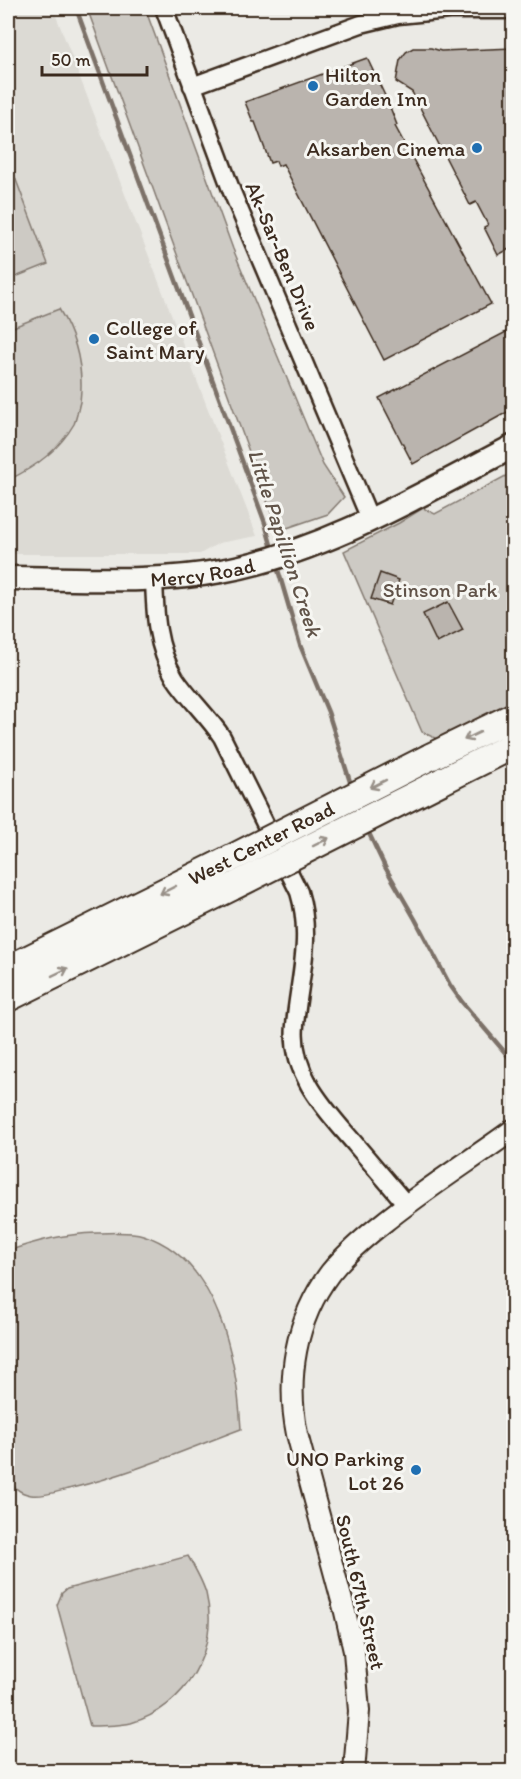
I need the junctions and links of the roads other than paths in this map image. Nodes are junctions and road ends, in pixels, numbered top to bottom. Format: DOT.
graph roads {
  1 [pos="164,8"];
  2 [pos="513,10"];
  3 [pos="192,86"];
  4 [pos="513,446"];
  5 [pos="370,519"];
  6 [pos="8,578"];
  7 [pos="154,578"];
  8 [pos="513,716"];
  9 [pos="513,745"];
  10 [pos="8,969"];
  11 [pos="8,998"];
  12 [pos="513,1129"];
  13 [pos="406,1204"];
  14 [pos="354,1772"];
  1 -- 3 [label="street, Ak-Sar-Ben Drive"];
  2 -- 3 [label="street"];
  3 -- 5 [label="street, Ak-Sar-Ben Drive"];
  4 -- 5 [label="main road, Mercy Road"];
  5 -- 7 [label="main road, Mercy Road"];
  6 -- 7 [label="main road, Mercy Road"];
  7 -- 13 [label="street"];
  8 -- 10 [label="main road, West Center Road, one-way, bridge"];
  11 -- 9 [label="main road, West Center Road, one-way, bridge"];
  12 -- 13 [label="street, South 67th Street"];
  13 -- 14 [label="street, South 67th Street"];
}
